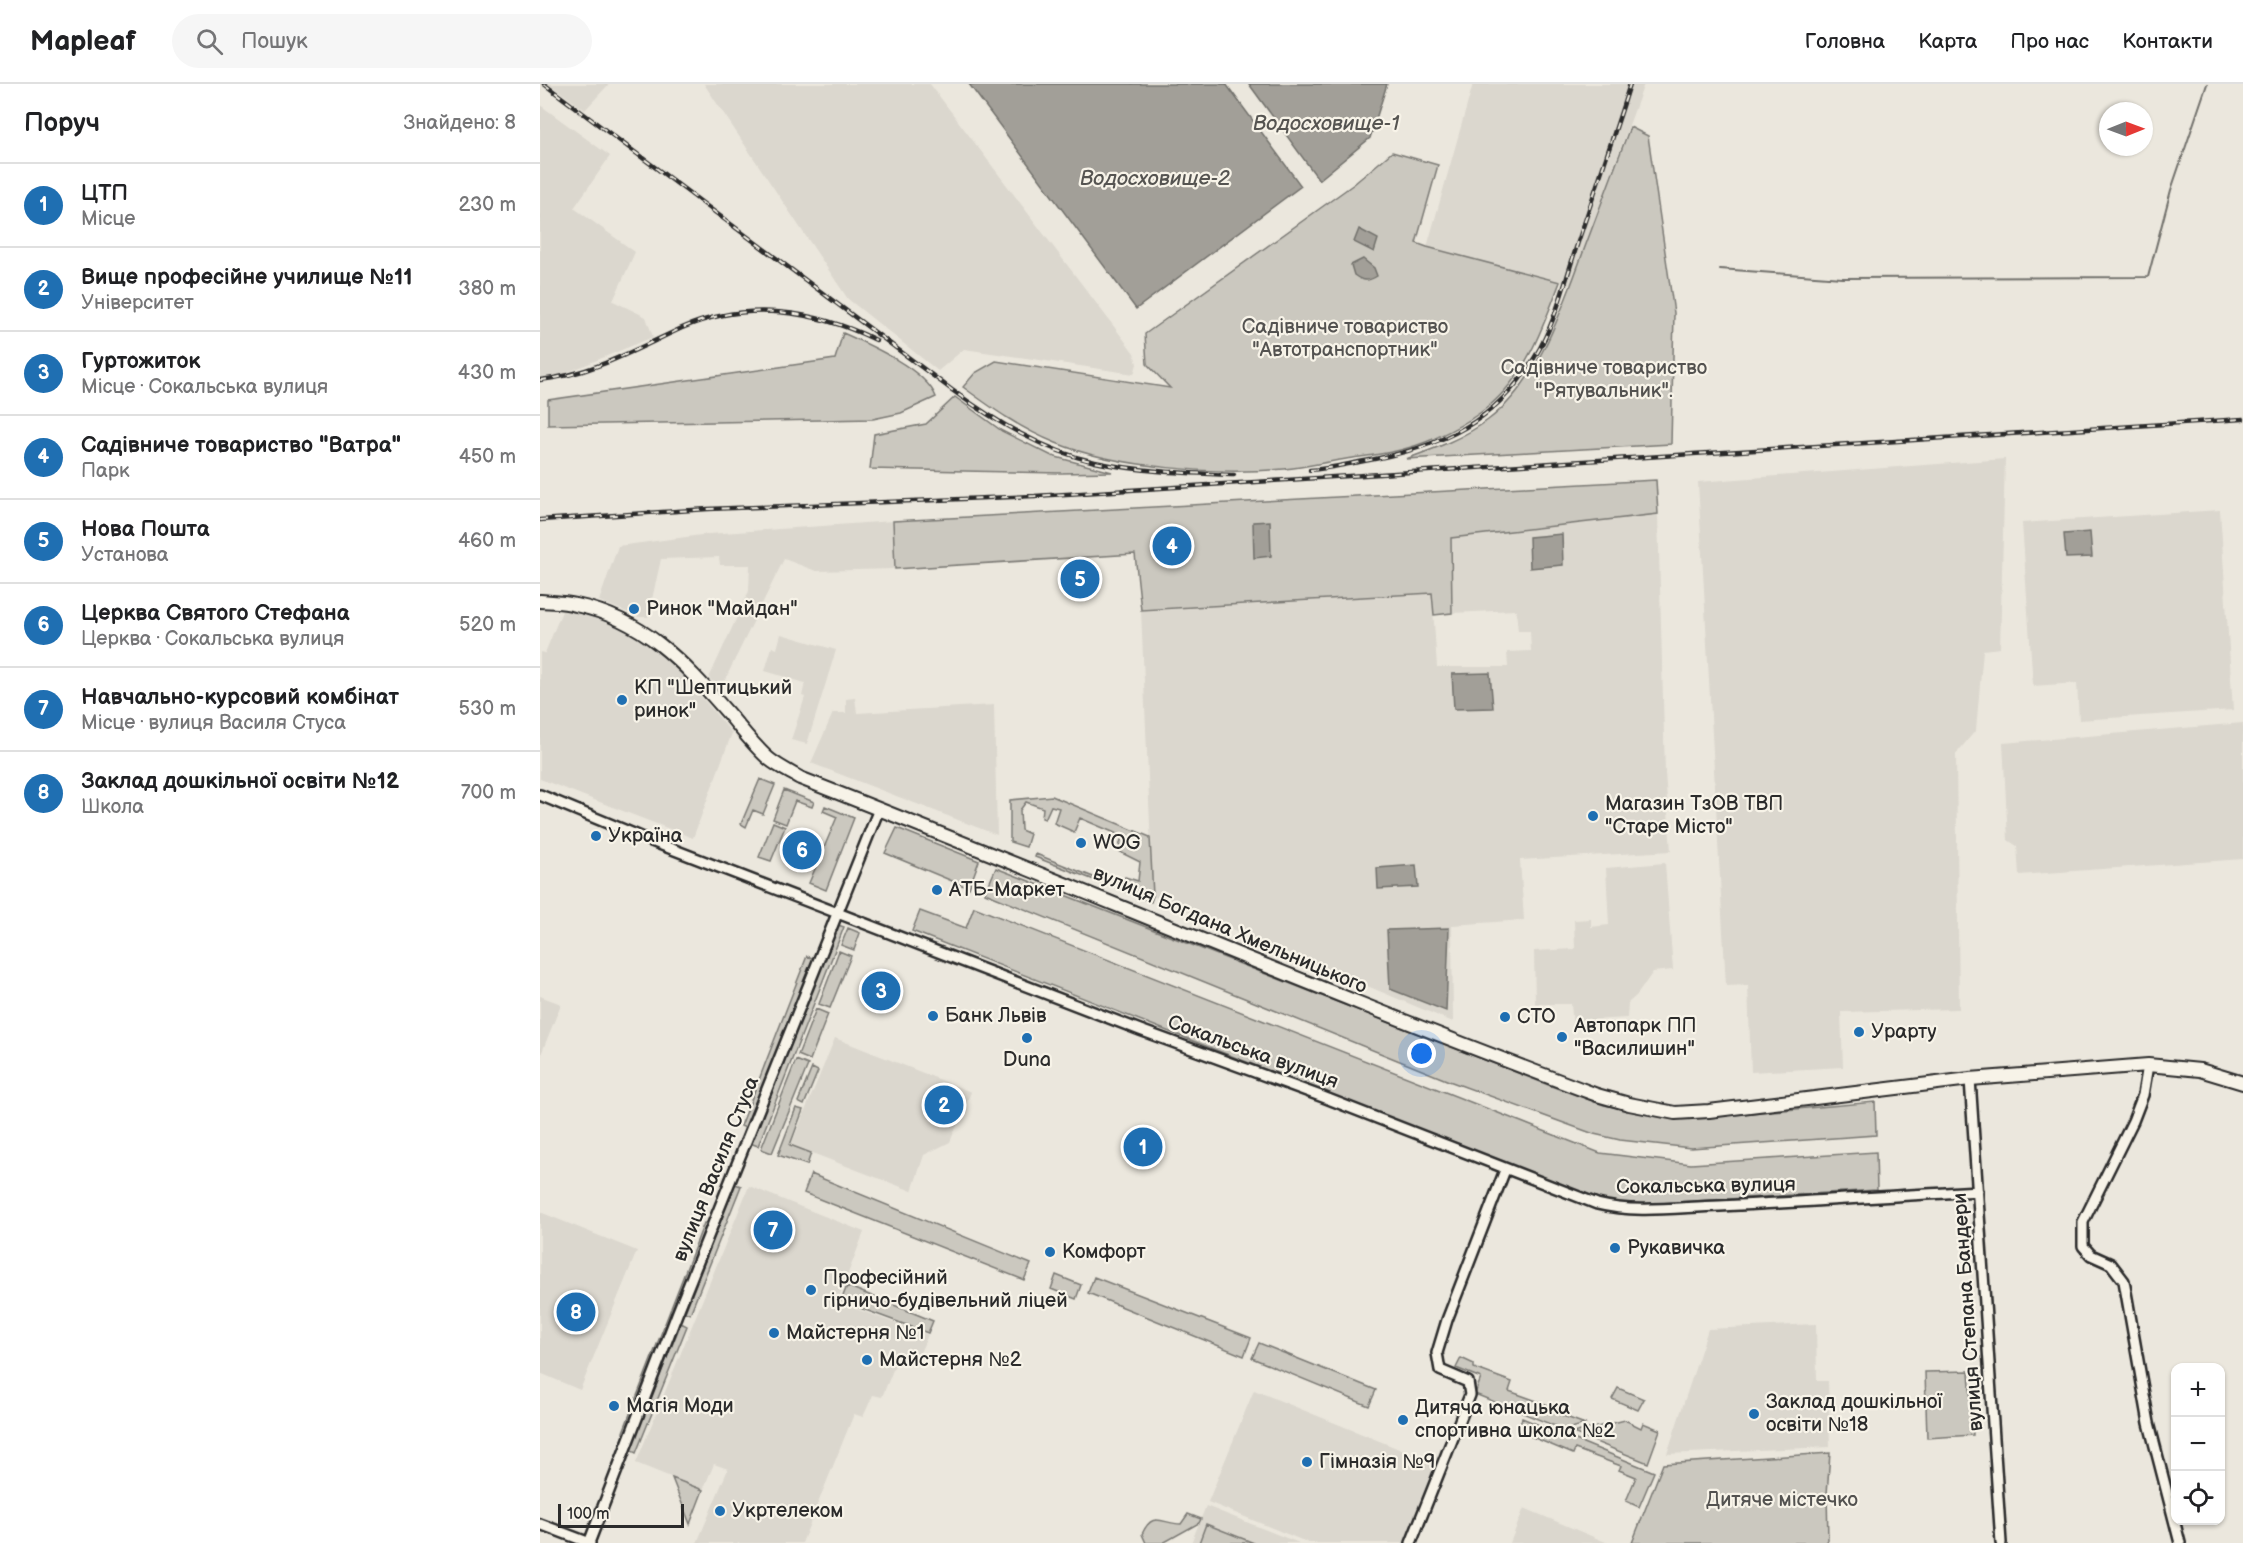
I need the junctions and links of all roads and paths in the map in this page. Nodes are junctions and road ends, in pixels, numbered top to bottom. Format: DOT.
graph roads {
  1 [pos="540,601"];
  2 [pos="540,795"];
  3 [pos="879,809"];
  4 [pos="837,911"];
  5 [pos="2148,1065"];
  6 [pos="1970,1079"];
  7 [pos="2243,1083"];
  8 [pos="1505,1170"];
  9 [pos="1978,1191"];
  10 [pos="540,1524"];
  11 [pos="589,1543"];
  12 [pos="1412,1543"];
  13 [pos="2001,1543"];
  14 [pos="2180,1543"];
  1 -- 3 [label="street, вулиця Богдана Хмельницького"];
  2 -- 4 [label="street, Сокальська вулиця"];
  3 -- 4 [label="street, вулиця Василя Стуса"];
  3 -- 6 [label="street, вулиця Богдана Хмельницького"];
  4 -- 8 [label="street, Сокальська вулиця"];
  4 -- 11 [label="street, вулиця Василя Стуса"];
  5 -- 6 [label="street, вулиця Богдана Хмельницького"];
  5 -- 7 [label="street, вулиця Богдана Хмельницького"];
  5 -- 14 [label="street"];
  6 -- 9 [label="street, вулиця Степана Бандери"];
  8 -- 9 [label="street, Сокальська вулиця"];
  8 -- 12 [label="street"];
  9 -- 13 [label="street, вулиця Степана Бандери"];
  10 -- 11 [label="street"];
}
